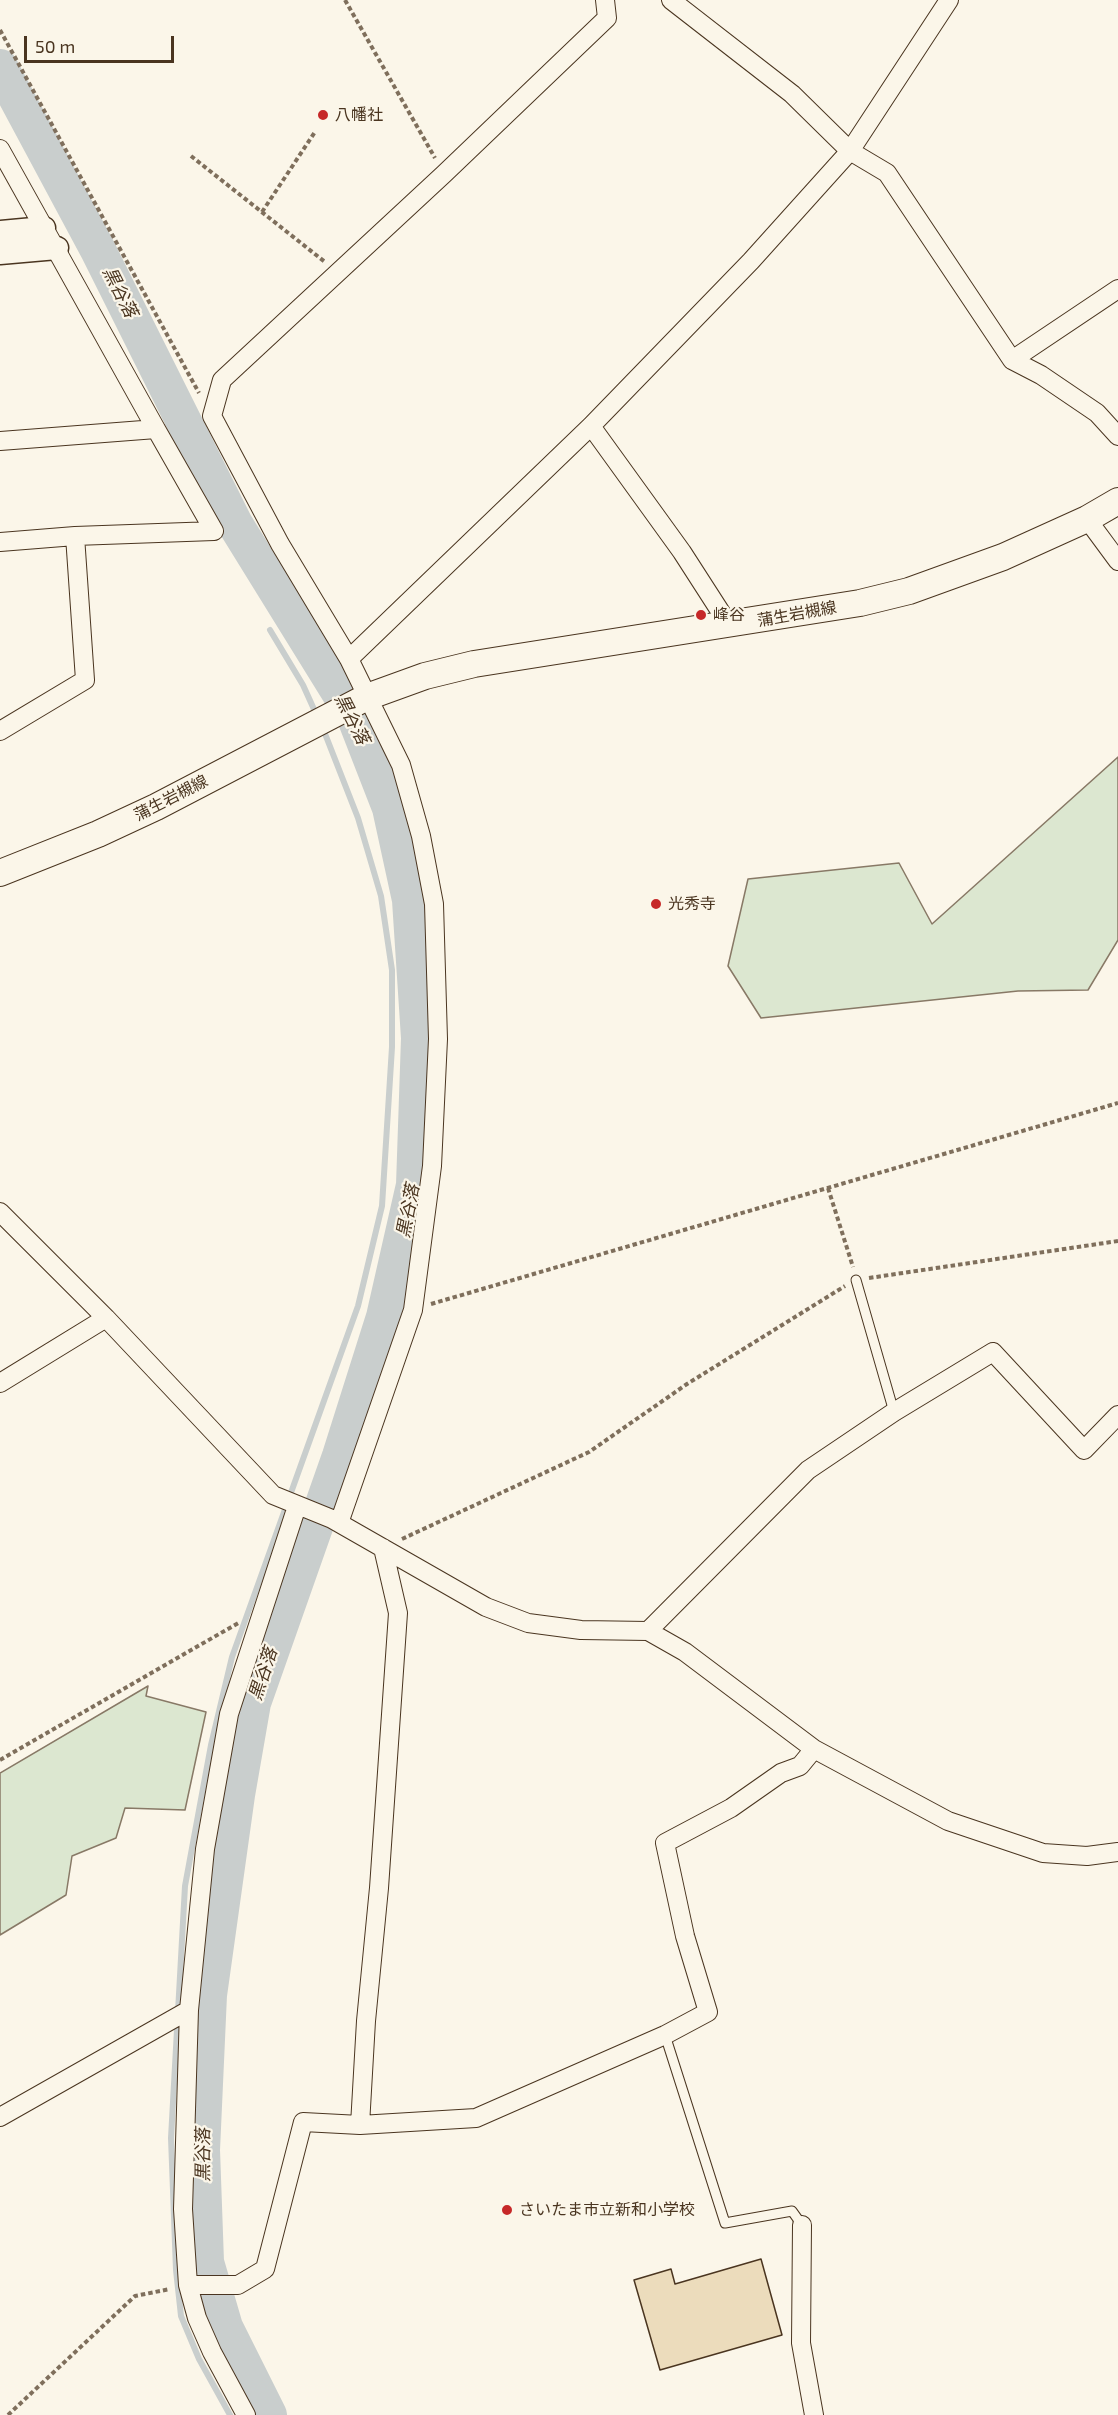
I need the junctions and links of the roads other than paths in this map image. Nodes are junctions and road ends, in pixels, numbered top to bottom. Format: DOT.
graph roads {
  1 [pos="605,0"];
  2 [pos="671,0"];
  3 [pos="949,0"];
  4 [pos="0,149"];
  5 [pos="850,151"];
  6 [pos="44,228"];
  7 [pos="0,232"];
  8 [pos="57,248"];
  9 [pos="0,253"];
  10 [pos="1118,289"];
  11 [pos="1012,360"];
  12 [pos="591,426"];
  13 [pos="156,429"];
  14 [pos="1118,436"];
  15 [pos="0,441"];
  16 [pos="1118,501"];
  17 [pos="1087,519"];
  18 [pos="75,536"];
  19 [pos="0,542"];
  20 [pos="1118,561"];
  21 [pos="729,625"];
  22 [pos="349,659"];
  23 [pos="353,703"];
  24 [pos="0,731"];
  25 [pos="0,873"];
  26 [pos="0,1212"];
  27 [pos="856,1280"];
  28 [pos="106,1318"];
  29 [pos="0,1383"];
  30 [pos="894,1412"];
  31 [pos="1118,1415"];
  32 [pos="302,1508"];
  33 [pos="335,1521"];
  34 [pos="382,1548"];
  35 [pos="648,1631"];
  36 [pos="814,1749"];
  37 [pos="1118,1852"];
  38 [pos="189,2010"];
  39 [pos="665,2035"];
  40 [pos="0,2117"];
  41 [pos="360,2125"];
  42 [pos="801,2225"];
  43 [pos="188,2285"];
  44 [pos="246,2415"];
  45 [pos="814,2415"];
  1 -- 22 [label="street"];
  2 -- 5 [label="street"];
  3 -- 5 [label="street"];
  4 -- 6 [label="street"];
  5 -- 11 [label="street"];
  5 -- 12 [label="street"];
  6 -- 7 [label="street"];
  6 -- 8 [label="street"];
  8 -- 9 [label="street"];
  8 -- 13 [label="street"];
  10 -- 11 [label="street"];
  11 -- 14 [label="street"];
  12 -- 21 [label="street"];
  12 -- 22 [label="street"];
  13 -- 15 [label="street"];
  13 -- 18 [label="street"];
  16 -- 17 [label="main road, 蒲生岩槻線"];
  17 -- 20 [label="street"];
  17 -- 21 [label="main road, 蒲生岩槻線"];
  18 -- 19 [label="street"];
  18 -- 24 [label="street"];
  21 -- 23 [label="main road, 蒲生岩槻線"];
  22 -- 23 [label="street"];
  23 -- 25 [label="main road, 蒲生岩槻線"];
  23 -- 33 [label="street"];
  26 -- 28 [label="street"];
  27 -- 30 [label="lane"];
  28 -- 29 [label="street"];
  28 -- 32 [label="street"];
  30 -- 31 [label="street"];
  30 -- 35 [label="street"];
  32 -- 33 [label="street"];
  32 -- 38 [label="street"];
  33 -- 34 [label="street"];
  34 -- 35 [label="street"];
  34 -- 41 [label="street"];
  35 -- 36 [label="street"];
  36 -- 37 [label="street"];
  36 -- 39 [label="street"];
  38 -- 40 [label="street"];
  38 -- 43 [label="street"];
  39 -- 41 [label="street"];
  39 -- 42 [label="lane"];
  41 -- 43 [label="street"];
  42 -- 45 [label="street"];
  43 -- 44 [label="street"];
}
